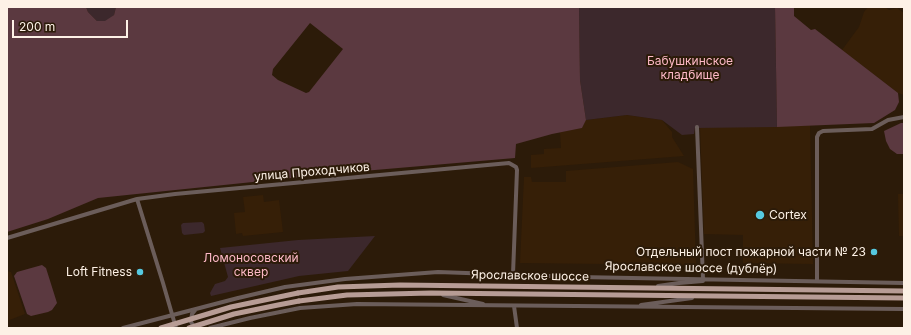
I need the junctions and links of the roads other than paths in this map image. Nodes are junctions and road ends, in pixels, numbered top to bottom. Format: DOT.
graph roads {
  1 [pos="904,118"];
  2 [pos="697,128"];
  3 [pos="137,199"];
  4 [pos="7,238"];
  5 [pos="513,274"];
  6 [pos="703,279"];
  7 [pos="715,279"];
  8 [pos="817,281"];
  9 [pos="904,284"];
  10 [pos="651,288"];
  11 [pos="904,291"];
  12 [pos="431,293"];
  13 [pos="704,296"];
  14 [pos="904,298"];
  15 [pos="488,306"];
  16 [pos="514,306"];
  17 [pos="631,307"];
  18 [pos="198,308"];
  19 [pos="904,309"];
  20 [pos="173,315"];
  21 [pos="123,328"];
  22 [pos="161,328"];
  23 [pos="174,328"];
  24 [pos="189,328"];
  25 [pos="198,328"];
  26 [pos="210,328"];
  27 [pos="517,328"];
  1 -- 8 [label="street"];
  2 -- 6 [label="street"];
  3 -- 4 [label="street, улица Проходчиков"];
  3 -- 5 [label="street, улица Проходчиков"];
  3 -- 20 [label="street"];
  5 -- 6 [label="street, Ярославское шоссе (дублёр)"];
  5 -- 18 [label="street, Ярославское шоссе (дублёр)"];
  6 -- 7 [label="street, Ярославское шоссе (дублёр)"];
  7 -- 8 [label="street, Ярославское шоссе (дублёр)"];
  7 -- 10 [label="street"];
  8 -- 9 [label="street, Ярославское шоссе (дублёр)"];
  10 -- 11 [label="main road, Ярославское шоссе"];
  10 -- 22 [label="main road, Ярославское шоссе, bridge"];
  12 -- 13 [label="main road, Ярославское шоссе"];
  12 -- 15 [label="street"];
  12 -- 24 [label="main road, Ярославское шоссе, bridge"];
  13 -- 14 [label="main road, Ярославское шоссе"];
  13 -- 17 [label="street"];
  15 -- 16 [label="street"];
  15 -- 26 [label="street"];
  16 -- 17 [label="street"];
  16 -- 27 [label="street"];
  17 -- 19 [label="street"];
  18 -- 20 [label="street, Ярославское шоссе (дублёр)"];
  18 -- 25 [label="street"];
  20 -- 21 [label="street, Ярославское шоссе (дублёр)"];
  20 -- 23 [label="street"];
}
